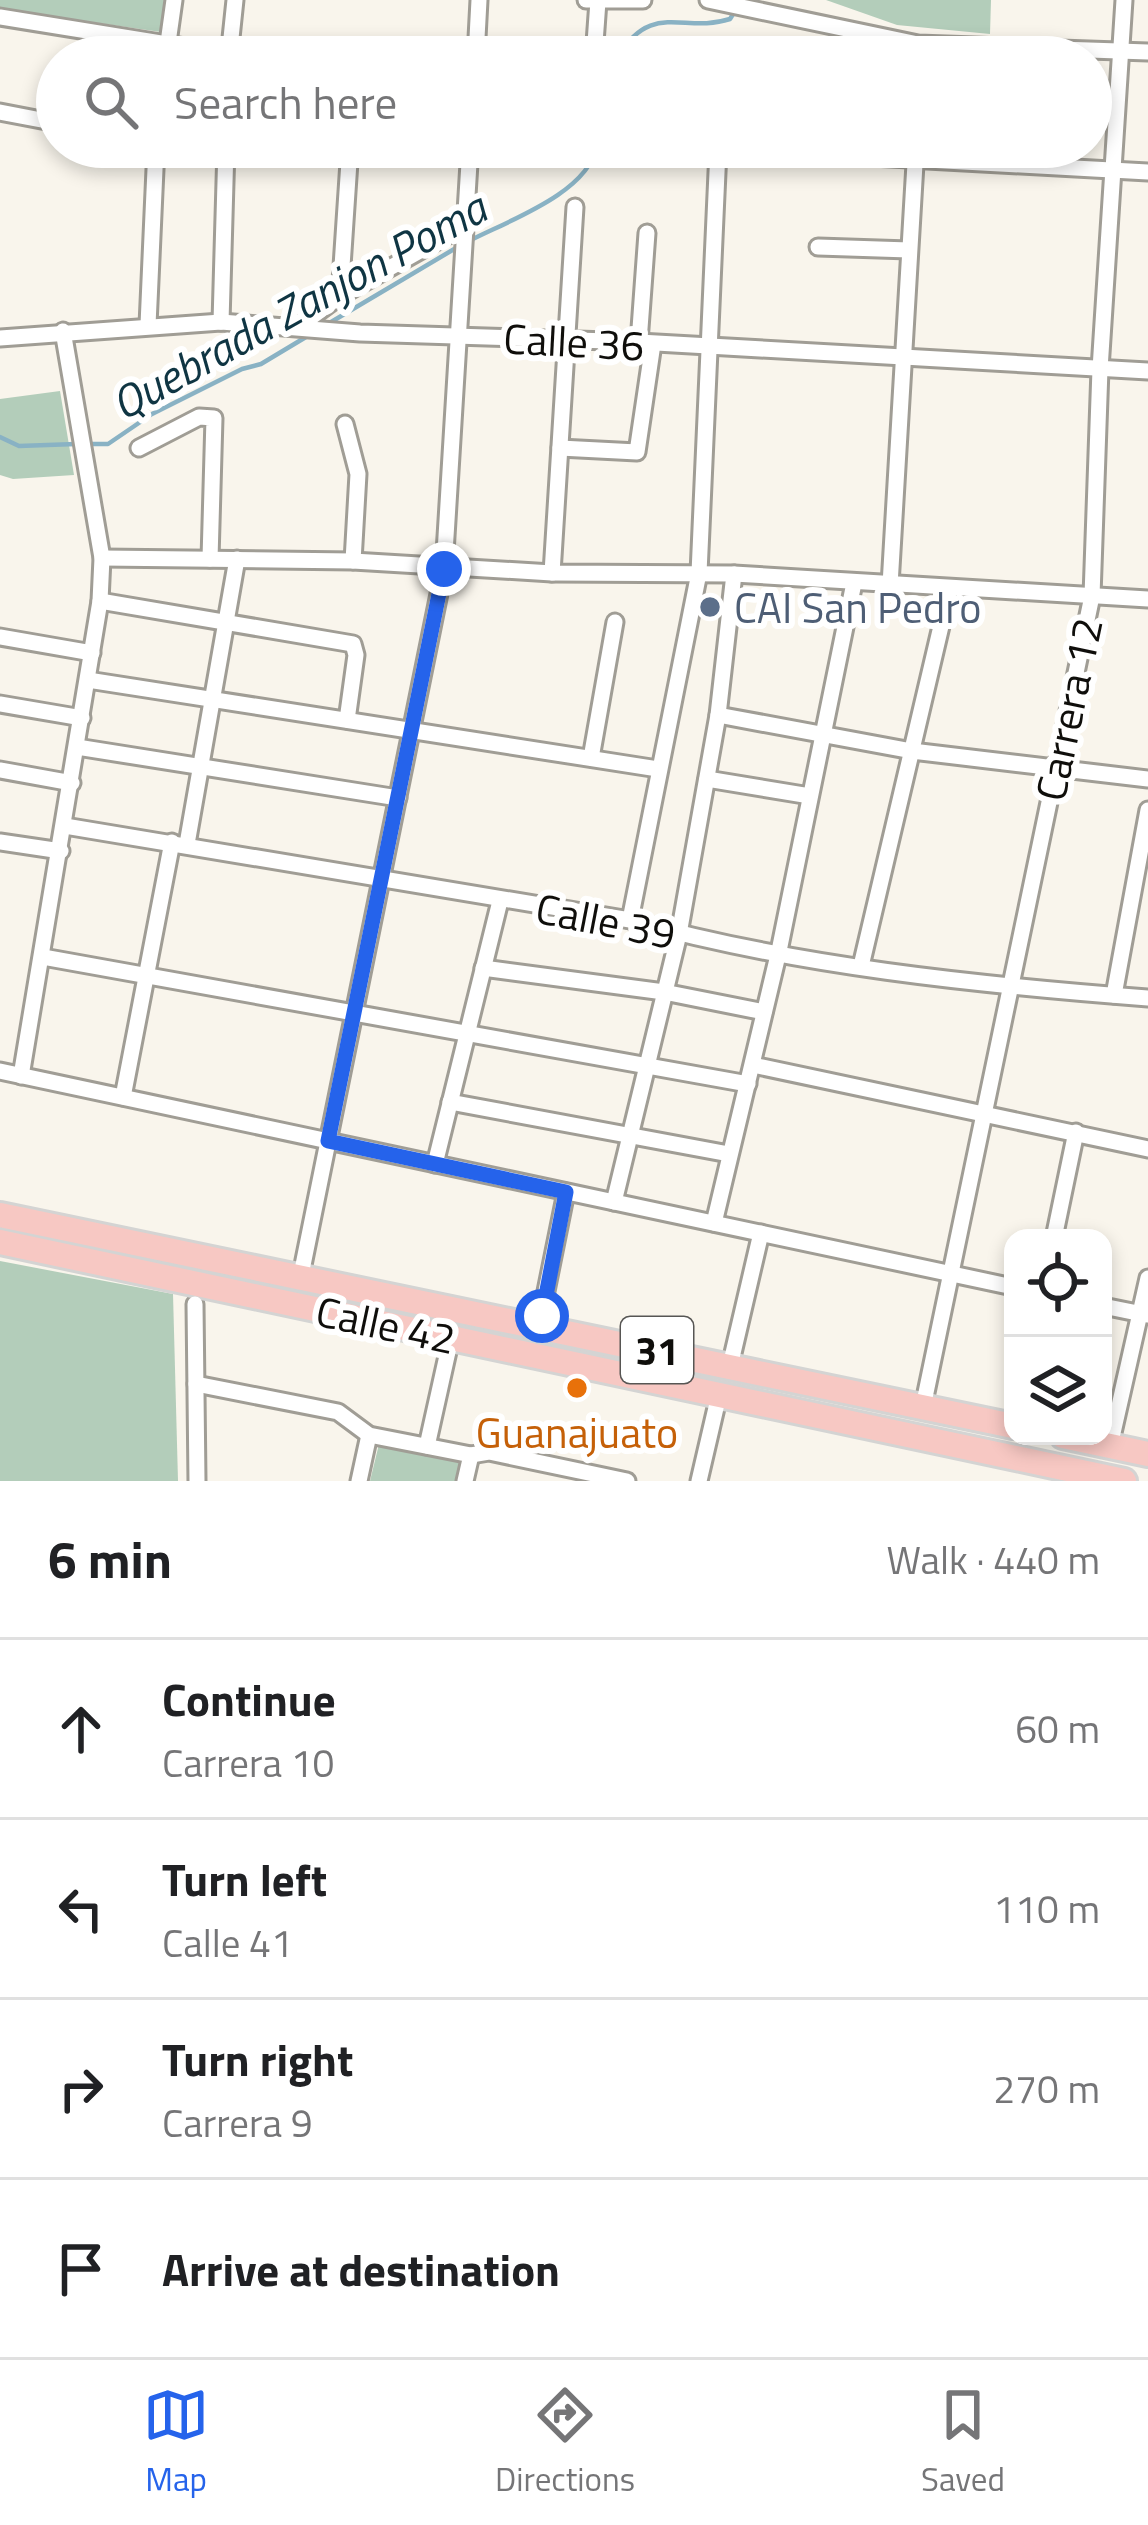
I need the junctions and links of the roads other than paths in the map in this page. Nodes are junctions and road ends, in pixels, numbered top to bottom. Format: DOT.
graph roads {
  1 [pos="174,0"];
  2 [pos="235,0"];
  3 [pos="479,0"];
  4 [pos="586,0"];
  5 [pos="643,0"];
  6 [pos="708,0"];
  7 [pos="1124,0"];
  8 [pos="598,1"];
  9 [pos="0,16"];
  10 [pos="101,36"];
  11 [pos="168,36"];
  12 [pos="231,36"];
  13 [pos="477,36"];
  14 [pos="596,36"];
  15 [pos="860,36"];
  16 [pos="1112,50"];
  17 [pos="1120,50"];
  18 [pos="1148,52"];
  19 [pos="0,112"];
  20 [pos="36,120"];
  21 [pos="155,168"];
  22 [pos="225,168"];
  23 [pos="349,168"];
  24 [pos="468,168"];
  25 [pos="717,168"];
  26 [pos="914,168"];
  27 [pos="1091,168"];
  28 [pos="1115,170"];
  29 [pos="1148,172"];
  30 [pos="575,207"];
  31 [pos="464,231"];
  32 [pos="646,232"];
  33 [pos="818,248"];
  34 [pos="909,250"];
  35 [pos="340,296"];
  36 [pos="221,322"];
  37 [pos="148,325"];
  38 [pos="304,327"];
  39 [pos="63,331"];
  40 [pos="458,336"];
  41 [pos="0,338"];
  42 [pos="565,340"];
  43 [pos="646,343"];
  44 [pos="710,348"];
  45 [pos="902,360"];
  46 [pos="1100,368"];
  47 [pos="1148,371"];
  48 [pos="345,424"];
  49 [pos="140,448"];
  50 [pos="560,448"];
  51 [pos="102,558"];
  52 [pos="210,559"];
  53 [pos="237,559"];
  54 [pos="353,561"];
  55 [pos="444,569"];
  56 [pos="552,573"];
  57 [pos="699,573"];
  58 [pos="734,574"];
  59 [pos="854,583"];
  60 [pos="890,585"];
  61 [pos="950,588"];
  62 [pos="1092,596"];
  63 [pos="1148,599"];
  64 [pos="100,601"];
  65 [pos="225,621"];
  66 [pos="615,622"];
  67 [pos="0,637"];
  68 [pos="92,653"];
  69 [pos="88,680"];
  70 [pos="211,699"];
  71 [pos="0,704"];
  72 [pos="718,715"];
  73 [pos="82,718"];
  74 [pos="347,720"];
  75 [pos="411,730"];
  76 [pos="822,735"];
  77 [pos="77,747"];
  78 [pos="912,751"];
  79 [pos="591,758"];
  80 [pos="200,766"];
  81 [pos="1056,767"];
  82 [pos="658,769"];
  83 [pos="0,770"];
  84 [pos="707,778"];
  85 [pos="1148,779"];
  86 [pos="72,783"];
  87 [pos="809,796"];
  88 [pos="398,798"];
  89 [pos="1148,810"];
  90 [pos="65,826"];
  91 [pos="0,842"];
  92 [pos="180,843"];
  93 [pos="61,851"];
  94 [pos="381,879"];
  95 [pos="500,901"];
  96 [pos="630,920"];
  97 [pos="679,934"];
  98 [pos="779,951"];
  99 [pos="43,957"];
  100 [pos="861,966"];
  101 [pos="483,968"];
  102 [pos="146,975"];
  103 [pos="1010,987"];
  104 [pos="664,992"];
  105 [pos="1114,995"];
  106 [pos="1148,998"];
  107 [pos="355,1011"];
  108 [pos="764,1012"];
  109 [pos="467,1035"];
  110 [pos="753,1065"];
  111 [pos="644,1066"];
  112 [pos="0,1071"];
  113 [pos="21,1076"];
  114 [pos="748,1084"];
  115 [pos="123,1097"];
  116 [pos="450,1102"];
  117 [pos="985,1112"];
  118 [pos="1076,1132"];
  119 [pos="628,1135"];
  120 [pos="328,1141"];
  121 [pos="1148,1149"];
  122 [pos="729,1154"];
  123 [pos="435,1164"];
  124 [pos="566,1192"];
  125 [pos="614,1202"];
  126 [pos="0,1215"];
  127 [pos="714,1223"];
  128 [pos="1056,1229"];
  129 [pos="761,1233"];
  130 [pos="0,1242"];
  131 [pos="951,1274"];
  132 [pos="301,1275"];
  133 [pos="1148,1278"];
  134 [pos="1004,1285"];
  135 [pos="195,1304"];
  136 [pos="1112,1308"];
  137 [pos="1144,1315"];
  138 [pos="539,1325"];
  139 [pos="452,1338"];
  140 [pos="730,1366"];
  141 [pos="196,1384"];
  142 [pos="719,1395"];
  143 [pos="923,1406"];
  144 [pos="1004,1424"];
  145 [pos="369,1435"];
  146 [pos="1106,1445"];
  147 [pos="427,1446"];
  148 [pos="1111,1446"];
  149 [pos="1148,1454"];
  150 [pos="471,1455"];
  151 [pos="1106,1479"];
  152 [pos="198,1481"];
  153 [pos="359,1481"];
  154 [pos="465,1481"];
  155 [pos="627,1481"];
  156 [pos="699,1481"];
  1 -- 11 [label="street"];
  2 -- 12 [label="street"];
  3 -- 13 [label="street"];
  4 -- 8 [label="street"];
  5 -- 8 [label="street"];
  6 -- 15 [label="street"];
  7 -- 17 [label="street, Carrera 12"];
  8 -- 14 [label="street"];
  9 -- 10 [label="street"];
  16 -- 17 [label="street"];
  17 -- 18 [label="street"];
  17 -- 28 [label="street, Carrera 12"];
  19 -- 20 [label="street"];
  21 -- 37 [label="street"];
  22 -- 36 [label="street"];
  23 -- 35 [label="street"];
  24 -- 31 [label="street"];
  25 -- 44 [label="street"];
  26 -- 34 [label="street"];
  27 -- 28 [label="street"];
  28 -- 29 [label="street"];
  28 -- 46 [label="street, Carrera 12"];
  30 -- 42 [label="street"];
  31 -- 35 [label="street"];
  31 -- 40 [label="street"];
  32 -- 43 [label="street"];
  33 -- 34 [label="street"];
  34 -- 45 [label="street"];
  35 -- 38 [label="street"];
  36 -- 37 [label="street, Calle 36"];
  36 -- 38 [label="street, Calle 36"];
  37 -- 39 [label="street, Calle 36"];
  38 -- 40 [label="street, Calle 36"];
  39 -- 41 [label="street, Calle 36"];
  39 -- 51 [label="street"];
  40 -- 42 [label="street, Calle 36"];
  40 -- 55 [label="street"];
  42 -- 43 [label="street, Calle 36"];
  42 -- 50 [label="street"];
  43 -- 44 [label="street, Calle 36"];
  43 -- 50 [label="street"];
  44 -- 45 [label="street, Calle 36"];
  44 -- 57 [label="street"];
  45 -- 46 [label="street, Calle 36"];
  45 -- 60 [label="street"];
  46 -- 47 [label="street, Calle 36"];
  46 -- 62 [label="street, Carrera 12"];
  48 -- 54 [label="street"];
  49 -- 52 [label="street"];
  50 -- 56 [label="street"];
  51 -- 52 [label="street"];
  51 -- 64 [label="street"];
  52 -- 53 [label="street"];
  53 -- 54 [label="street"];
  53 -- 65 [label="street"];
  54 -- 55 [label="street"];
  55 -- 56 [label="street"];
  55 -- 75 [label="street"];
  56 -- 57 [label="street"];
  57 -- 58 [label="street"];
  57 -- 82 [label="street"];
  58 -- 59 [label="street"];
  58 -- 72 [label="street"];
  59 -- 60 [label="street"];
  59 -- 76 [label="street"];
  60 -- 61 [label="street"];
  61 -- 62 [label="street"];
  61 -- 78 [label="street"];
  62 -- 63 [label="street"];
  62 -- 81 [label="street, Carrera 12"];
  64 -- 65 [label="street"];
  64 -- 68 [label="street"];
  65 -- 70 [label="street"];
  65 -- 74 [label="street"];
  66 -- 79 [label="street"];
  67 -- 68 [label="street"];
  68 -- 69 [label="street"];
  69 -- 70 [label="street"];
  69 -- 73 [label="street"];
  70 -- 74 [label="street"];
  70 -- 80 [label="street"];
  71 -- 73 [label="street"];
  72 -- 76 [label="street"];
  72 -- 84 [label="street"];
  73 -- 77 [label="street"];
  74 -- 75 [label="street"];
  75 -- 79 [label="street"];
  75 -- 88 [label="street"];
  76 -- 78 [label="street"];
  76 -- 87 [label="street"];
  77 -- 80 [label="street"];
  77 -- 86 [label="street"];
  78 -- 81 [label="street"];
  78 -- 100 [label="street"];
  79 -- 82 [label="street"];
  80 -- 88 [label="street"];
  80 -- 92 [label="street"];
  81 -- 85 [label="street"];
  81 -- 103 [label="street, Carrera 12"];
  82 -- 96 [label="street"];
  83 -- 86 [label="street"];
  84 -- 87 [label="street"];
  84 -- 97 [label="street"];
  86 -- 90 [label="street"];
  87 -- 98 [label="street"];
  88 -- 94 [label="street"];
  89 -- 105 [label="street"];
  90 -- 92 [label="street, Calle 39"];
  90 -- 93 [label="street"];
  91 -- 93 [label="street"];
  92 -- 94 [label="street, Calle 39"];
  92 -- 102 [label="street"];
  93 -- 99 [label="street"];
  94 -- 95 [label="street, Calle 39"];
  94 -- 107 [label="street"];
  95 -- 96 [label="street, Calle 39"];
  95 -- 101 [label="street"];
  96 -- 97 [label="street, Calle 39"];
  97 -- 98 [label="street, Calle 39"];
  97 -- 104 [label="street"];
  98 -- 100 [label="street, Calle 39"];
  98 -- 108 [label="street"];
  99 -- 102 [label="street"];
  99 -- 113 [label="street"];
  100 -- 103 [label="street, Calle 39"];
  101 -- 104 [label="street"];
  101 -- 109 [label="street"];
  102 -- 107 [label="street"];
  102 -- 115 [label="street"];
  103 -- 105 [label="street, Calle 39"];
  103 -- 117 [label="street, Carrera 12"];
  104 -- 108 [label="street"];
  104 -- 111 [label="street"];
  105 -- 106 [label="street, Calle 39"];
  107 -- 109 [label="street"];
  107 -- 120 [label="street"];
  108 -- 110 [label="street"];
  109 -- 111 [label="street"];
  109 -- 116 [label="street"];
  110 -- 114 [label="street"];
  110 -- 117 [label="street"];
  111 -- 114 [label="street"];
  111 -- 119 [label="street"];
  112 -- 113 [label="street"];
  113 -- 115 [label="street"];
  114 -- 122 [label="street"];
  115 -- 120 [label="street"];
  116 -- 119 [label="street"];
  116 -- 123 [label="street"];
  117 -- 118 [label="street"];
  117 -- 131 [label="street, Carrera 12"];
  118 -- 121 [label="street"];
  118 -- 128 [label="street"];
  119 -- 122 [label="street"];
  119 -- 125 [label="street"];
  120 -- 123 [label="street"];
  120 -- 132 [label="street"];
  122 -- 127 [label="street"];
  123 -- 124 [label="street"];
  124 -- 125 [label="street"];
  124 -- 138 [label="street"];
  125 -- 127 [label="street"];
  126 -- 132 [label="main road, Calle 42 / 31"];
  127 -- 129 [label="street"];
  129 -- 131 [label="street"];
  129 -- 140 [label="street"];
  130 -- 139 [label="main road, Calle 42 / 31"];
  131 -- 134 [label="street"];
  131 -- 143 [label="street, Carrera 12"];
  132 -- 138 [label="main road, Calle 42 / 31"];
  133 -- 137 [label="street"];
  135 -- 141 [label="street"];
  136 -- 137 [label="street"];
  137 -- 148 [label="street"];
  138 -- 140 [label="main road, Calle 42 / 31"];
  139 -- 142 [label="main road, Calle 42 / 31"];
  139 -- 147 [label="street"];
  140 -- 143 [label="main road, Calle 42 / 31"];
  141 -- 145 [label="street"];
  141 -- 152 [label="street"];
  142 -- 151 [label="main road, Calle 42 / 31"];
  142 -- 156 [label="street"];
  143 -- 144 [label="main road, Calle 42 / 31"];
  145 -- 147 [label="street"];
  145 -- 153 [label="street"];
  146 -- 148 [label="main road"];
  147 -- 150 [label="street"];
  148 -- 149 [label="main road"];
  150 -- 154 [label="street"];
  150 -- 155 [label="street"];
}
